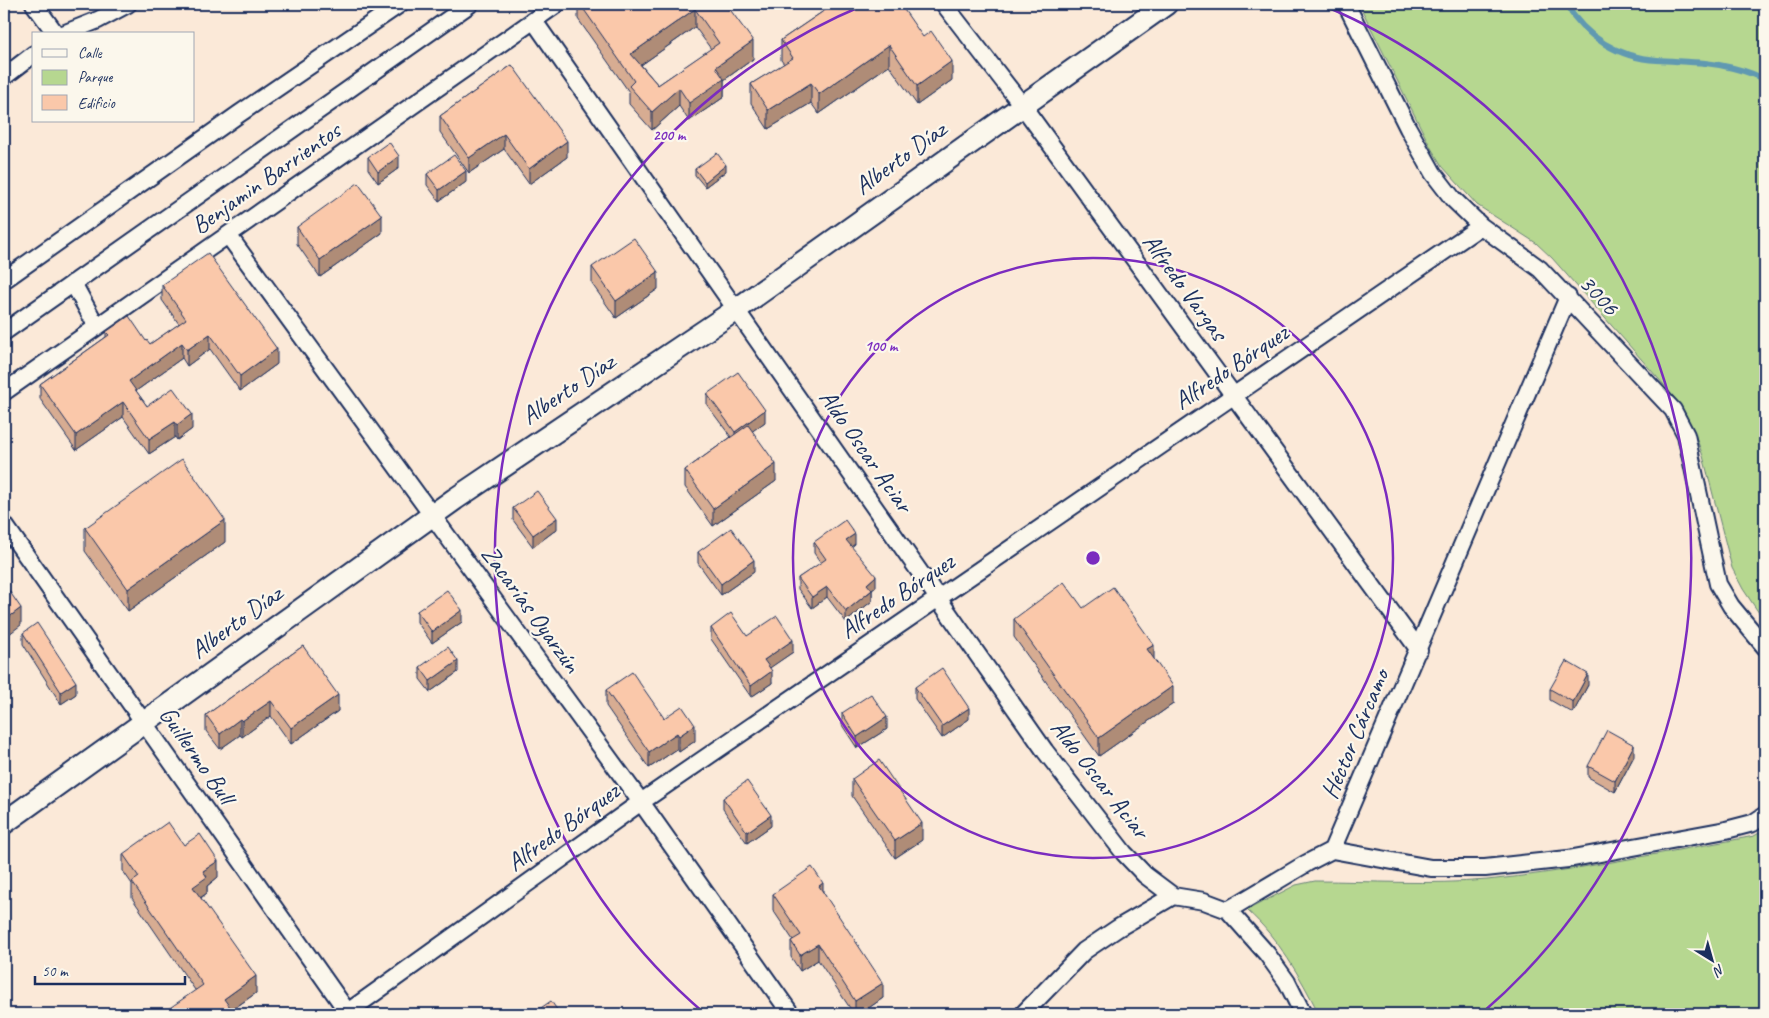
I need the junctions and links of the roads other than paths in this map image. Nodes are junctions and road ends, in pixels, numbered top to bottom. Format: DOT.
graph roads {
  1 [pos="34,4"];
  2 [pos="128,4"];
  3 [pos="400,4"];
  4 [pos="470,4"];
  5 [pos="557,4"];
  6 [pos="944,4"];
  7 [pos="1166,4"];
  8 [pos="1346,4"];
  9 [pos="534,20"];
  10 [pos="55,32"];
  11 [pos="68,32"];
  12 [pos="32,56"];
  13 [pos="4,77"];
  14 [pos="1022,105"];
  15 [pos="1481,226"];
  16 [pos="228,235"];
  17 [pos="4,280"];
  18 [pos="73,283"];
  19 [pos="1568,297"];
  20 [pos="737,309"];
  21 [pos="97,327"];
  22 [pos="4,332"];
  23 [pos="4,392"];
  24 [pos="1234,395"];
  25 [pos="432,516"];
  26 [pos="4,524"];
  27 [pos="939,598"];
  28 [pos="1765,647"];
  29 [pos="1419,650"];
  30 [pos="144,722"];
  31 [pos="641,802"];
  32 [pos="1765,815"];
  33 [pos="4,823"];
  34 [pos="1332,850"];
  35 [pos="1173,896"];
  36 [pos="1228,910"];
  37 [pos="347,1014"];
  38 [pos="791,1014"];
  39 [pos="1023,1014"];
  40 [pos="1303,1014"];
  1 -- 10 [label="street"];
  2 -- 11 [label="street"];
  3 -- 17 [label="street"];
  4 -- 18 [label="street, Benjamin Barrientos"];
  5 -- 9 [label="street, Benjamin Barrientos"];
  6 -- 14 [label="street, Alfredo Vargas"];
  7 -- 14 [label="street, Alberto Díaz"];
  8 -- 15 [label="street, 3006"];
  9 -- 16 [label="street, Benjamin Barrientos"];
  9 -- 20 [label="street, Aldo Oscar Aciar"];
  12 -- 13 [label="street"];
  14 -- 20 [label="street, Alberto Díaz"];
  14 -- 24 [label="street, Alfredo Vargas"];
  15 -- 19 [label="street, 3006"];
  15 -- 24 [label="street, Alfredo Bórquez"];
  16 -- 21 [label="street, Benjamin Barrientos"];
  16 -- 25 [label="street, Zacarías Oyarzún"];
  18 -- 21 [label="street"];
  18 -- 22 [label="street, Benjamin Barrientos"];
  19 -- 28 [label="street, 3006"];
  19 -- 29 [label="street, Héctor Cárcamo"];
  20 -- 25 [label="street, Alberto Díaz"];
  20 -- 27 [label="street, Aldo Oscar Aciar"];
  21 -- 23 [label="street, Benjamin Barrientos"];
  24 -- 27 [label="street, Alfredo Bórquez"];
  24 -- 29 [label="street, Alfredo Vargas"];
  25 -- 30 [label="street, Alberto Díaz"];
  25 -- 31 [label="street, Zacarías Oyarzún"];
  26 -- 30 [label="street, Guillermo Bull"];
  27 -- 31 [label="street, Alfredo Bórquez"];
  27 -- 35 [label="street, Aldo Oscar Aciar"];
  29 -- 34 [label="street, Héctor Cárcamo"];
  30 -- 33 [label="street, Alberto Díaz"];
  30 -- 37 [label="street, Guillermo Bull"];
  31 -- 37 [label="street, Alfredo Bórquez"];
  31 -- 38 [label="street, Zacarías Oyarzún"];
  32 -- 34 [label="street"];
  34 -- 36 [label="street"];
  35 -- 36 [label="street"];
  35 -- 39 [label="street"];
  36 -- 40 [label="street"];
}
